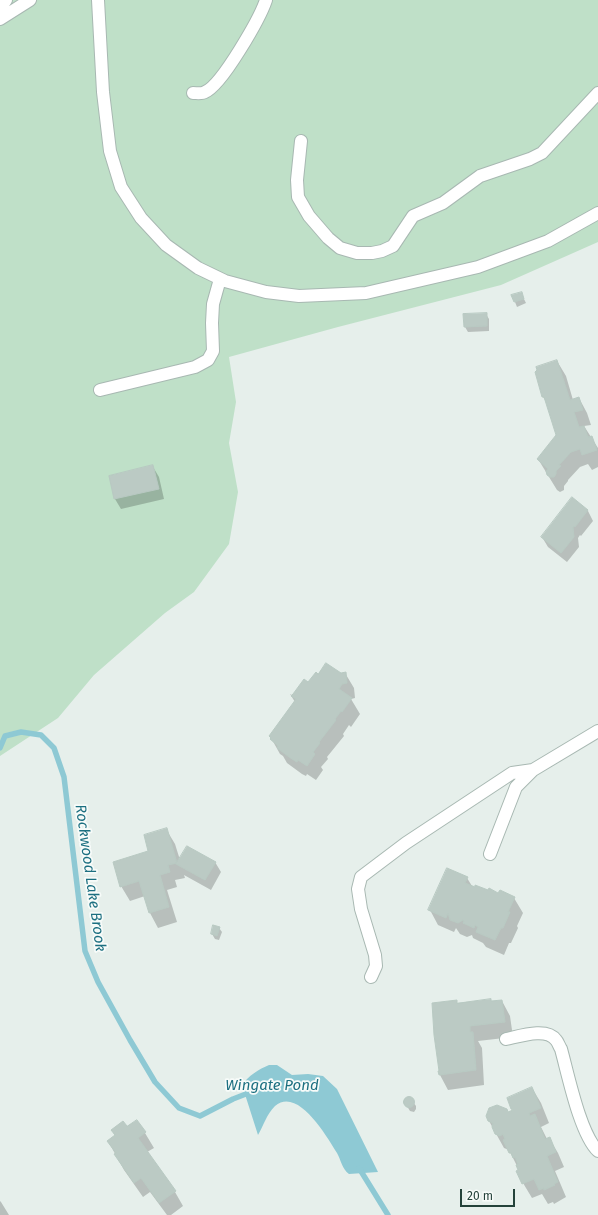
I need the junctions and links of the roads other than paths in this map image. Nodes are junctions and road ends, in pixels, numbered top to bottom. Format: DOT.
graph roads {
  1 [pos="6,0"];
  2 [pos="30,0"];
  3 [pos="98,0"];
  4 [pos="266,0"];
  5 [pos="0,9"];
  6 [pos="0,18"];
  7 [pos="193,93"];
  8 [pos="598,93"];
  9 [pos="301,141"];
  10 [pos="598,213"];
  11 [pos="220,279"];
  12 [pos="100,390"];
  13 [pos="598,731"];
  14 [pos="533,770"];
  15 [pos="490,854"];
  16 [pos="371,977"];
  17 [pos="506,1039"];
  18 [pos="598,1151"];
  1 -- 5 [label="lane"];
  2 -- 6 [label="lane"];
  3 -- 11 [label="lane"];
  4 -- 7 [label="lane"];
  8 -- 9 [label="lane"];
  10 -- 11 [label="lane"];
  11 -- 12 [label="lane"];
  13 -- 14 [label="lane"];
  14 -- 15 [label="lane"];
  14 -- 16 [label="lane"];
  17 -- 18 [label="lane"];
}
